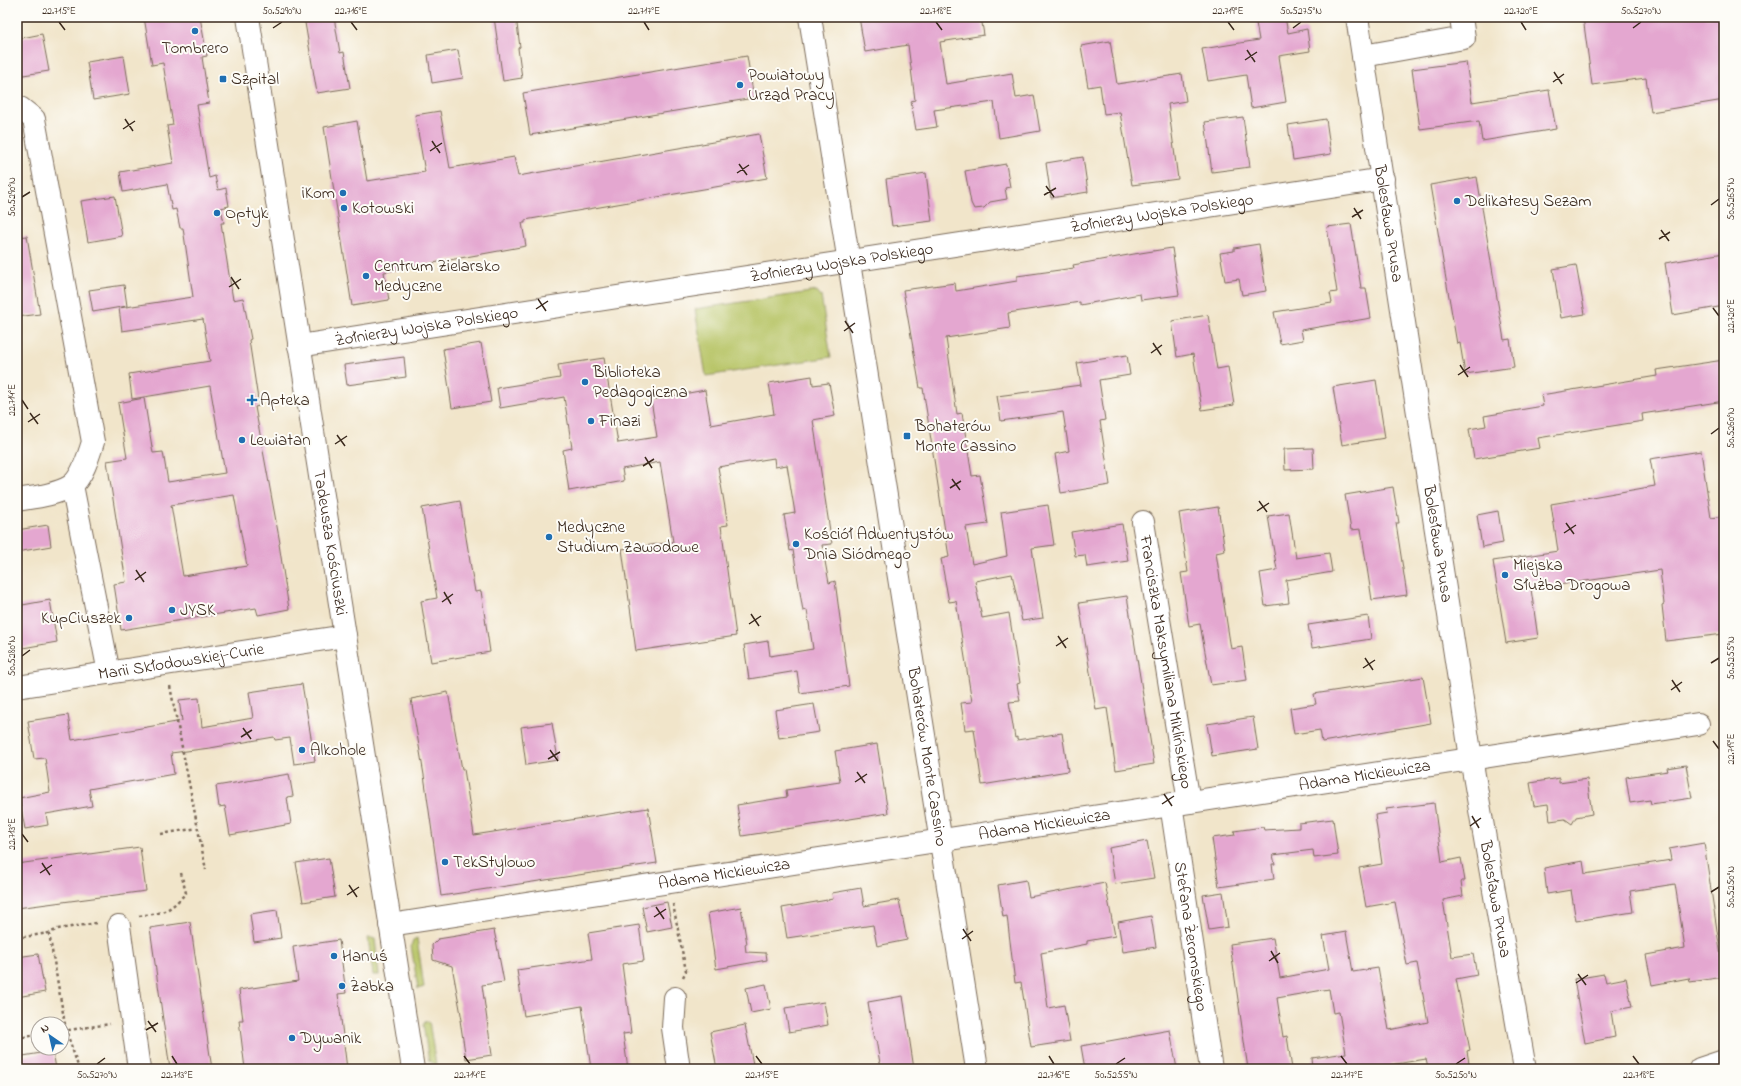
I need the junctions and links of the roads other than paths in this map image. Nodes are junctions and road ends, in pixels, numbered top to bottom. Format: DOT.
graph roads {
  1 [pos="248,17"];
  2 [pos="810,17"];
  3 [pos="1357,17"];
  4 [pos="1463,27"];
  5 [pos="1363,56"];
  6 [pos="17,108"];
  7 [pos="1383,179"];
  8 [pos="849,263"];
  9 [pos="299,346"];
  10 [pos="72,485"];
  11 [pos="17,500"];
  12 [pos="1144,522"];
  13 [pos="345,636"];
  14 [pos="109,673"];
  15 [pos="17,687"];
  16 [pos="1698,724"];
  17 [pos="1471,758"];
  18 [pos="1180,803"];
  19 [pos="940,840"];
  20 [pos="390,925"];
  21 [pos="119,926"];
  22 [pos="675,998"];
  23 [pos="1724,1061"];
  24 [pos="139,1069"];
  25 [pos="413,1069"];
  26 [pos="679,1069"];
  27 [pos="977,1069"];
  28 [pos="1211,1069"];
  29 [pos="1525,1069"];
  30 [pos="1700,1069"];
  1 -- 9 [label="street, Tadeusza Kościuszki"];
  2 -- 8 [label="street, Bohaterów Monte Cassino"];
  3 -- 5 [label="street, Bolesława Prusa"];
  4 -- 5 [label="street"];
  5 -- 7 [label="street, Bolesława Prusa"];
  6 -- 10 [label="street"];
  7 -- 8 [label="street, Żołnierzy Wojska Polskiego"];
  7 -- 17 [label="street, Bolesława Prusa"];
  8 -- 9 [label="street, Żołnierzy Wojska Polskiego"];
  8 -- 19 [label="street, Bohaterów Monte Cassino"];
  9 -- 13 [label="street, Tadeusza Kościuszki"];
  10 -- 11 [label="street"];
  10 -- 14 [label="street"];
  12 -- 18 [label="street, Franciszka Maksymiliana Miklińskiego"];
  13 -- 14 [label="street, Marii Skłodowskiej-Curie"];
  13 -- 20 [label="street, Tadeusza Kościuszki"];
  14 -- 15 [label="street, Marii Skłodowskiej-Curie"];
  16 -- 17 [label="street, Adama Mickiewicza"];
  17 -- 18 [label="street, Adama Mickiewicza"];
  17 -- 29 [label="street, Bolesława Prusa"];
  18 -- 19 [label="street, Adama Mickiewicza"];
  18 -- 28 [label="street, Stefana Żeromskiego"];
  19 -- 20 [label="street, Adama Mickiewicza"];
  19 -- 27 [label="street, Bohaterów Monte Cassino"];
  20 -- 25 [label="street, Tadeusza Kościuszki"];
  21 -- 24 [label="street"];
  22 -- 26 [label="street"];
  23 -- 30 [label="street"];
}
